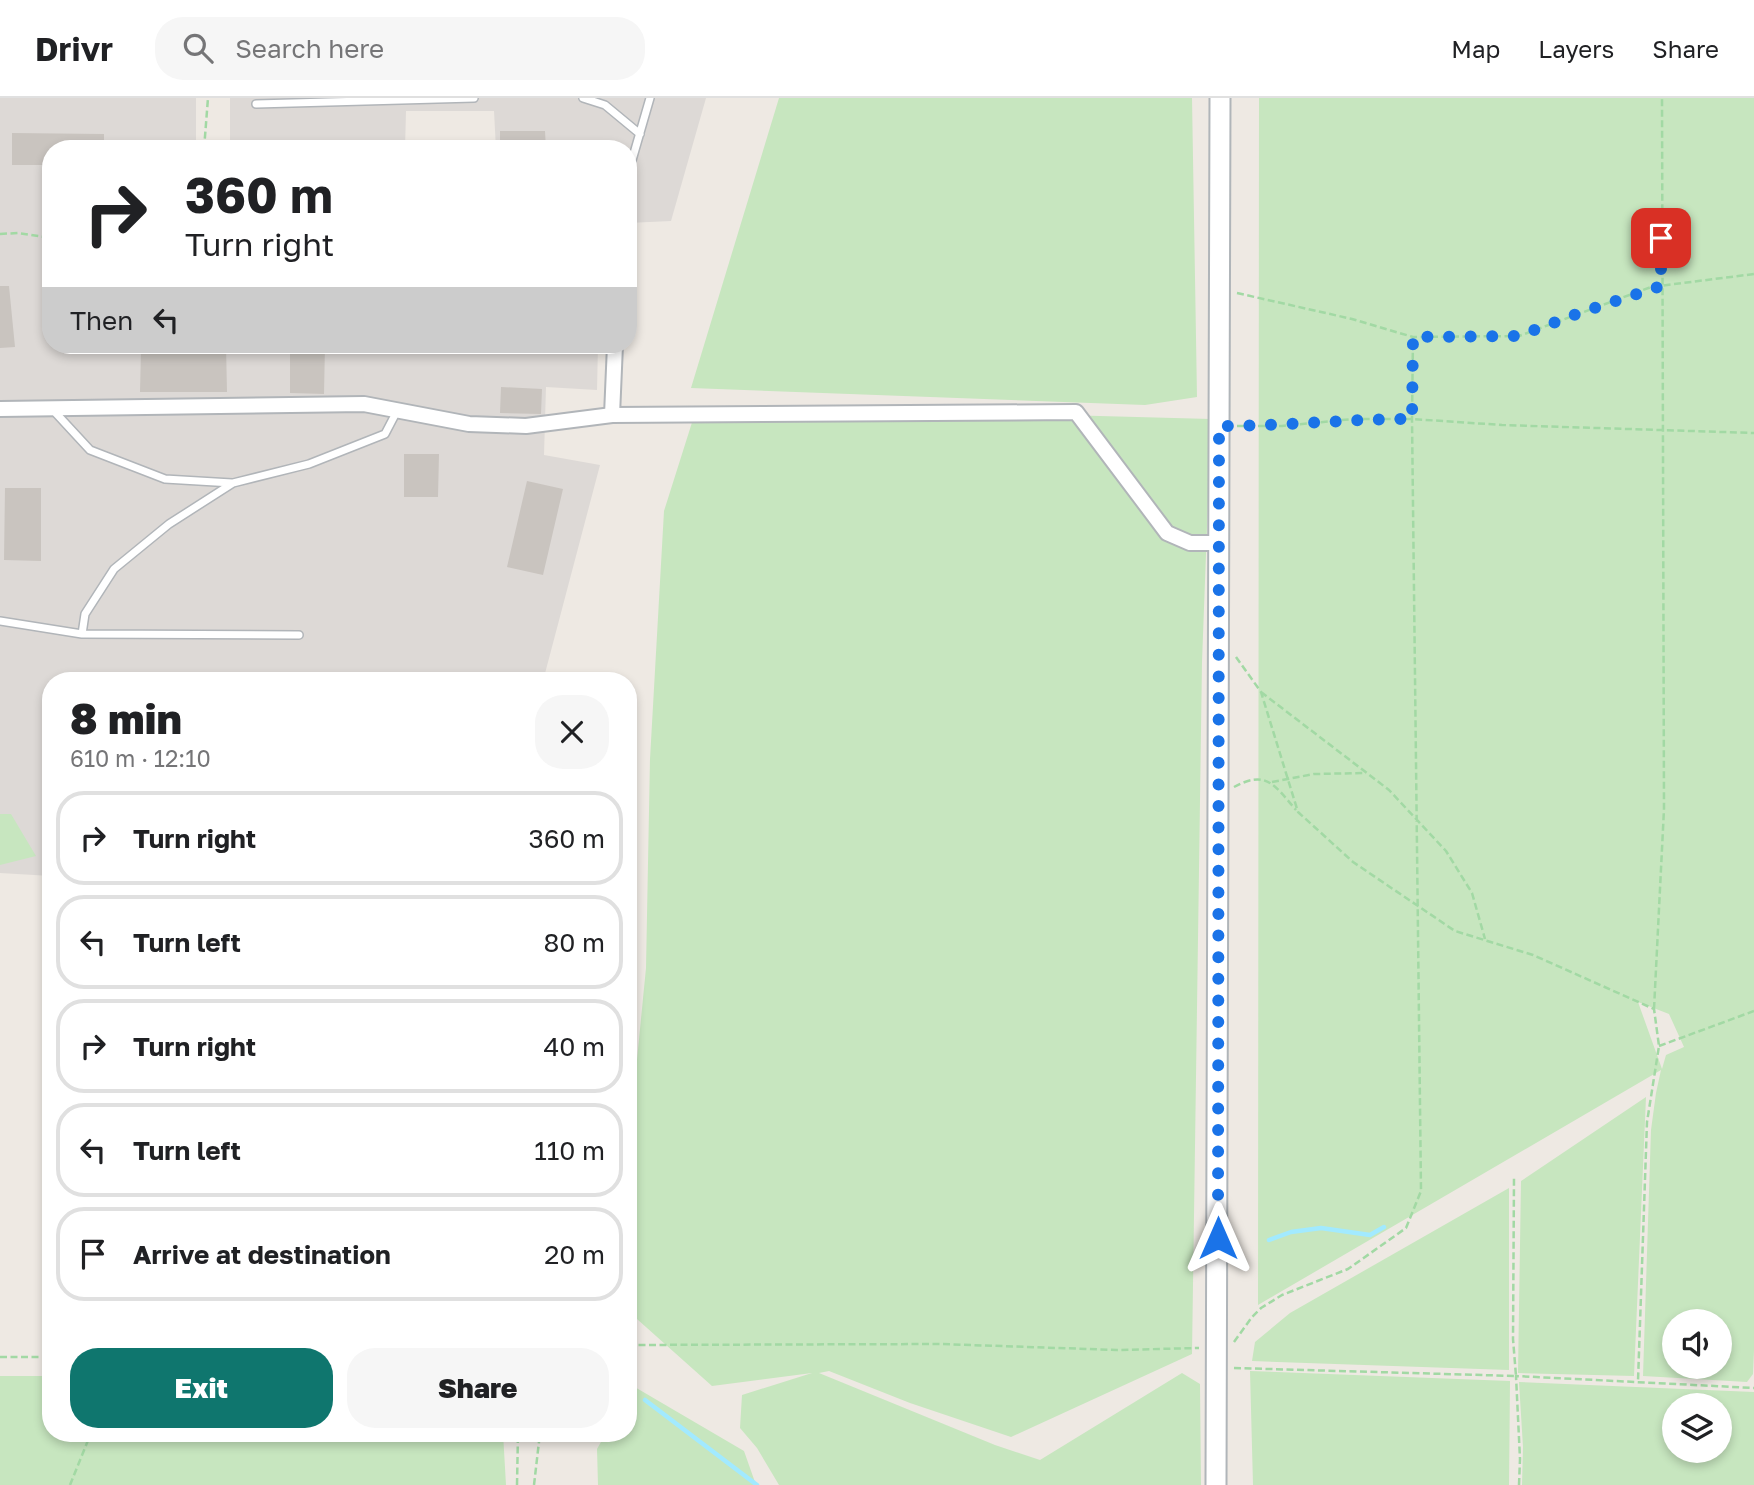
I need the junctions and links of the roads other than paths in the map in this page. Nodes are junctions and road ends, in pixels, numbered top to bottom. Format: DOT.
graph roads {
  1 [pos="474,98"];
  2 [pos="583,98"];
  3 [pos="650,98"];
  4 [pos="1220,98"];
  5 [pos="256,103"];
  6 [pos="640,134"];
  7 [pos="637,144"];
  8 [pos="615,354"];
  9 [pos="0,409"];
  10 [pos="53,410"];
  11 [pos="397,411"];
  12 [pos="612,415"];
  13 [pos="233,484"];
  14 [pos="1219,543"];
  15 [pos="0,621"];
  16 [pos="82,634"];
  17 [pos="299,635"];
  18 [pos="1216,1485"];
  1 -- 5 [label="lane"];
  2 -- 6 [label="lane"];
  3 -- 6 [label="lane"];
  4 -- 14 [label="main road"];
  6 -- 7 [label="lane"];
  8 -- 12 [label="street"];
  9 -- 10 [label="street"];
  10 -- 11 [label="street"];
  10 -- 13 [label="lane"];
  11 -- 12 [label="street"];
  11 -- 13 [label="lane"];
  12 -- 14 [label="street"];
  13 -- 16 [label="lane"];
  14 -- 18 [label="main road"];
  15 -- 16 [label="lane"];
  16 -- 17 [label="lane"];
}
